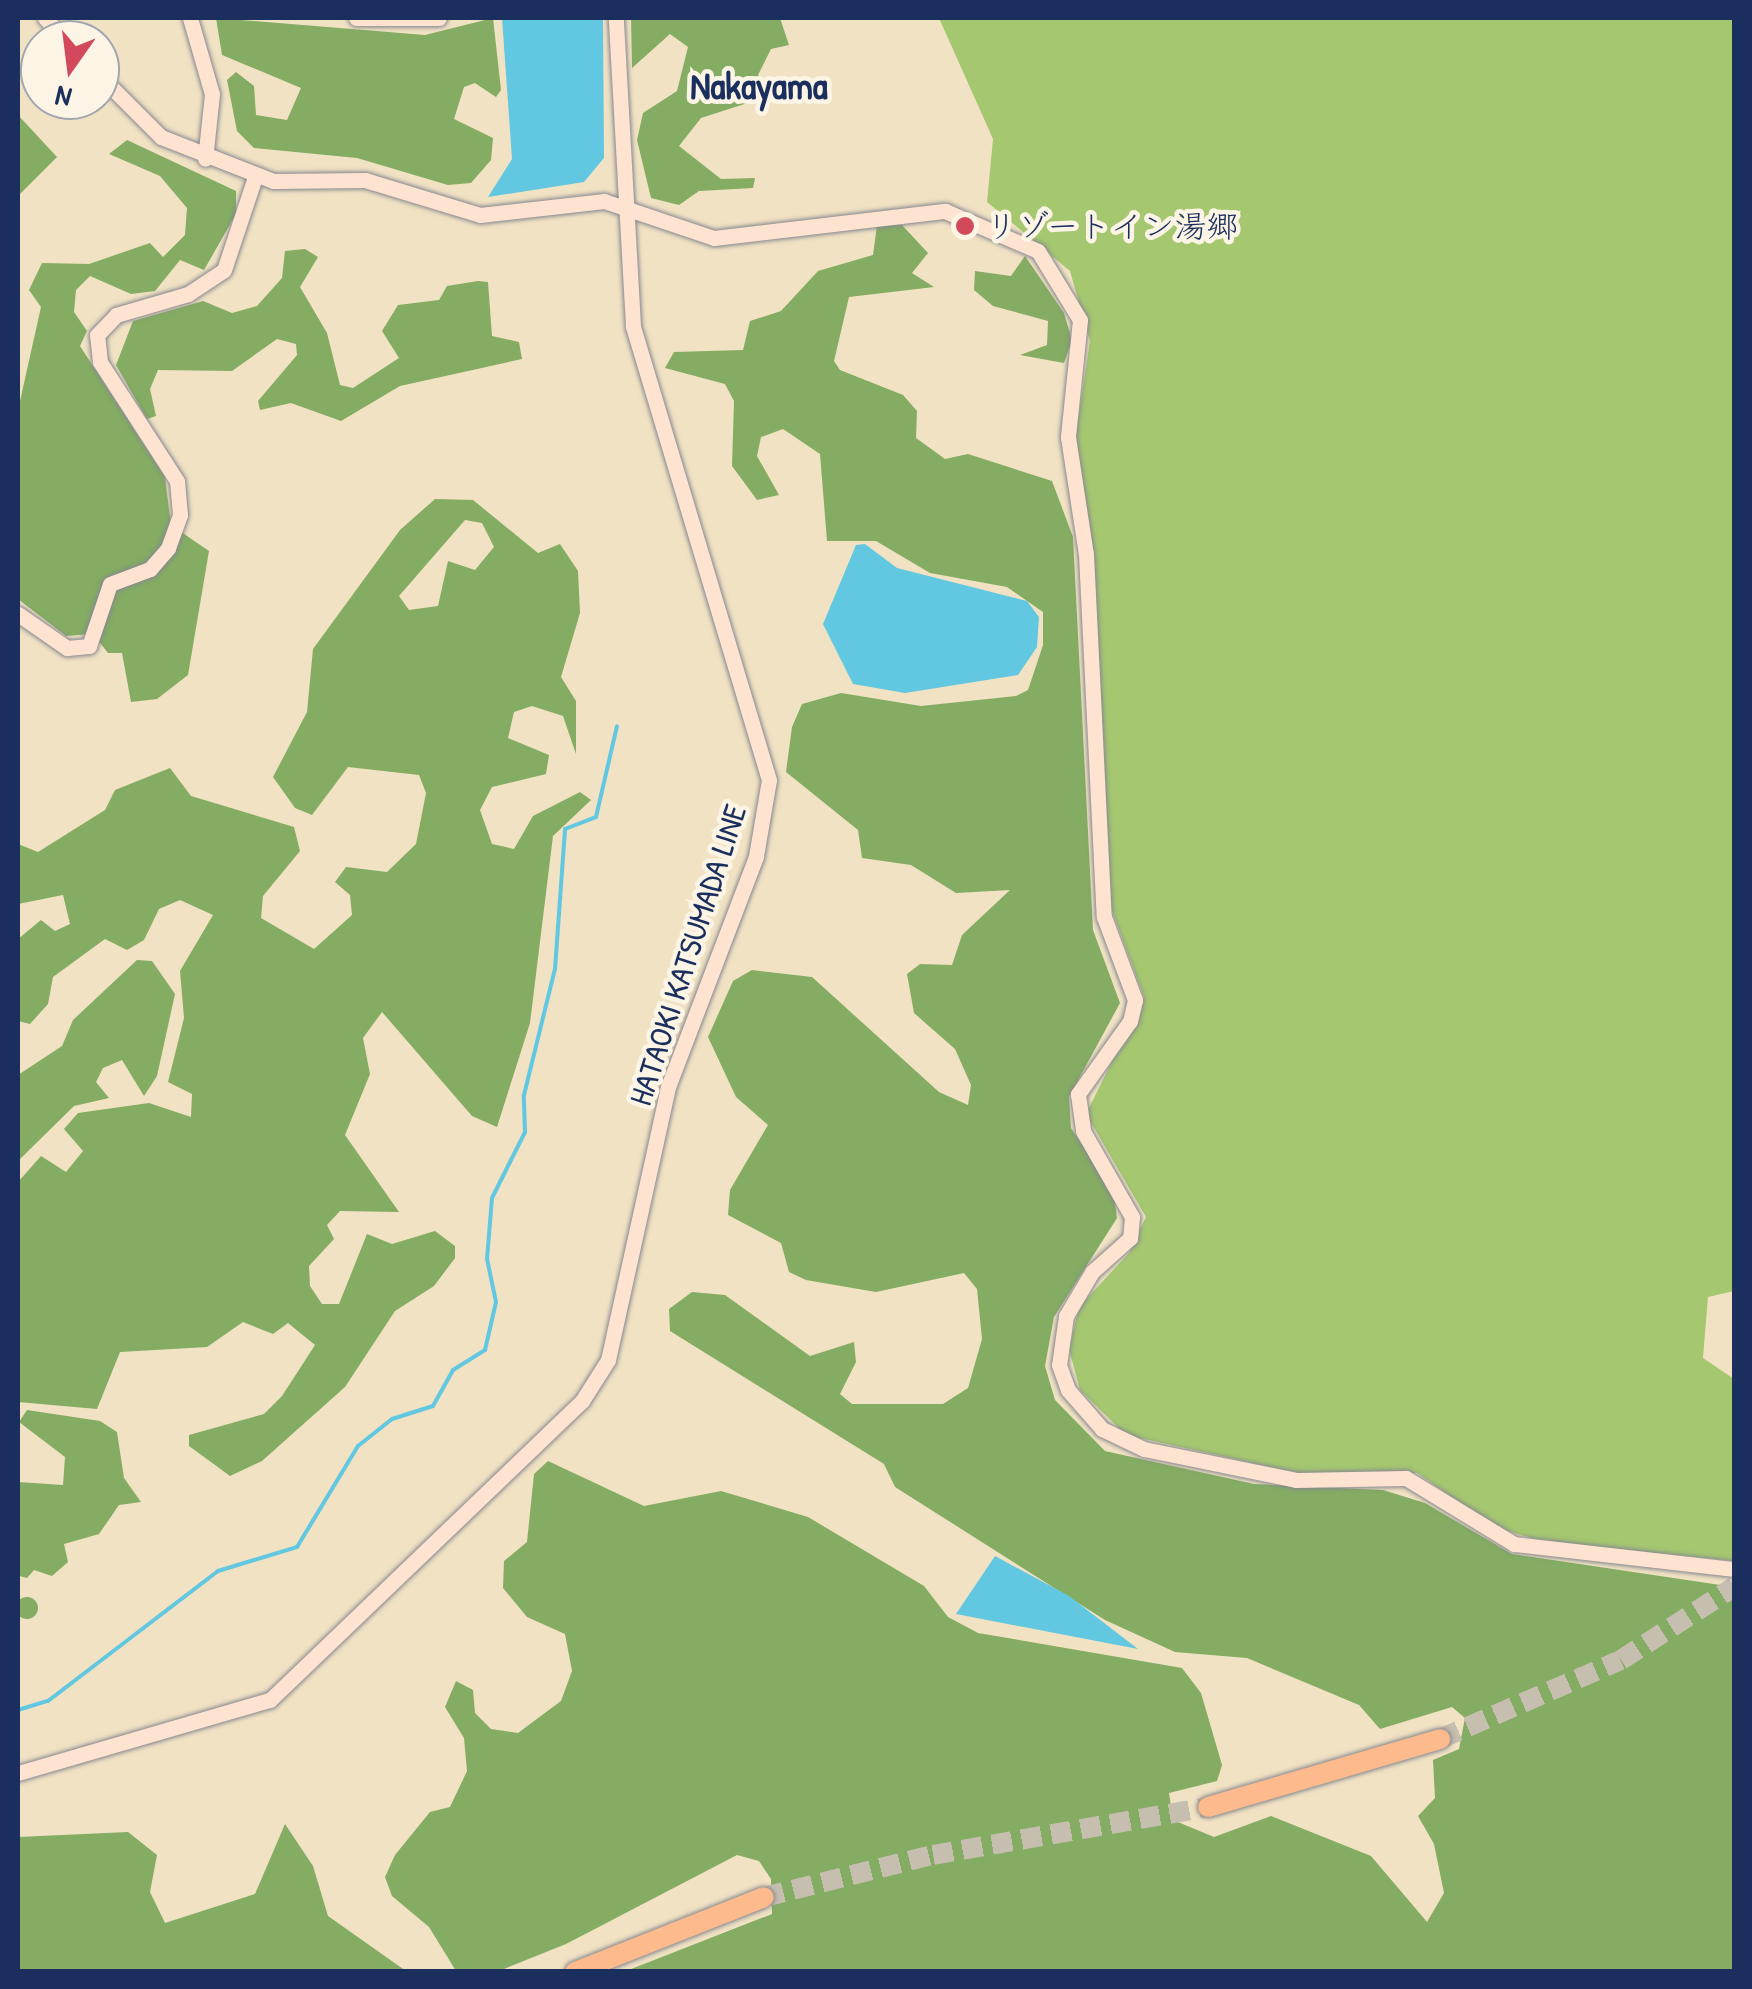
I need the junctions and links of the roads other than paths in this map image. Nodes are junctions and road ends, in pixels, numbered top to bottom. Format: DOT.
graph roads {
  1 [pos="190,18"];
  2 [pos="356,18"];
  3 [pos="439,18"];
  4 [pos="616,18"];
  5 [pos="120,96"];
  6 [pos="205,159"];
  7 [pos="255,177"];
  8 [pos="622,209"];
  9 [pos="18,614"];
  10 [pos="1734,1569"];
  11 [pos="1440,1739"];
  12 [pos="18,1773"];
  13 [pos="1208,1807"];
  14 [pos="764,1897"];
  15 [pos="575,1972"];
  1 -- 6 [label="street"];
  2 -- 3 [label="street"];
  4 -- 8 [label="street, HATAOKI KATSUMADA LINE"];
  5 -- 6 [label="street"];
  6 -- 7 [label="street"];
  7 -- 8 [label="street"];
  7 -- 9 [label="street"];
  8 -- 10 [label="street"];
  8 -- 12 [label="street, HATAOKI KATSUMADA LINE"];
  11 -- 13 [label="highway"];
  14 -- 15 [label="highway"];
}
